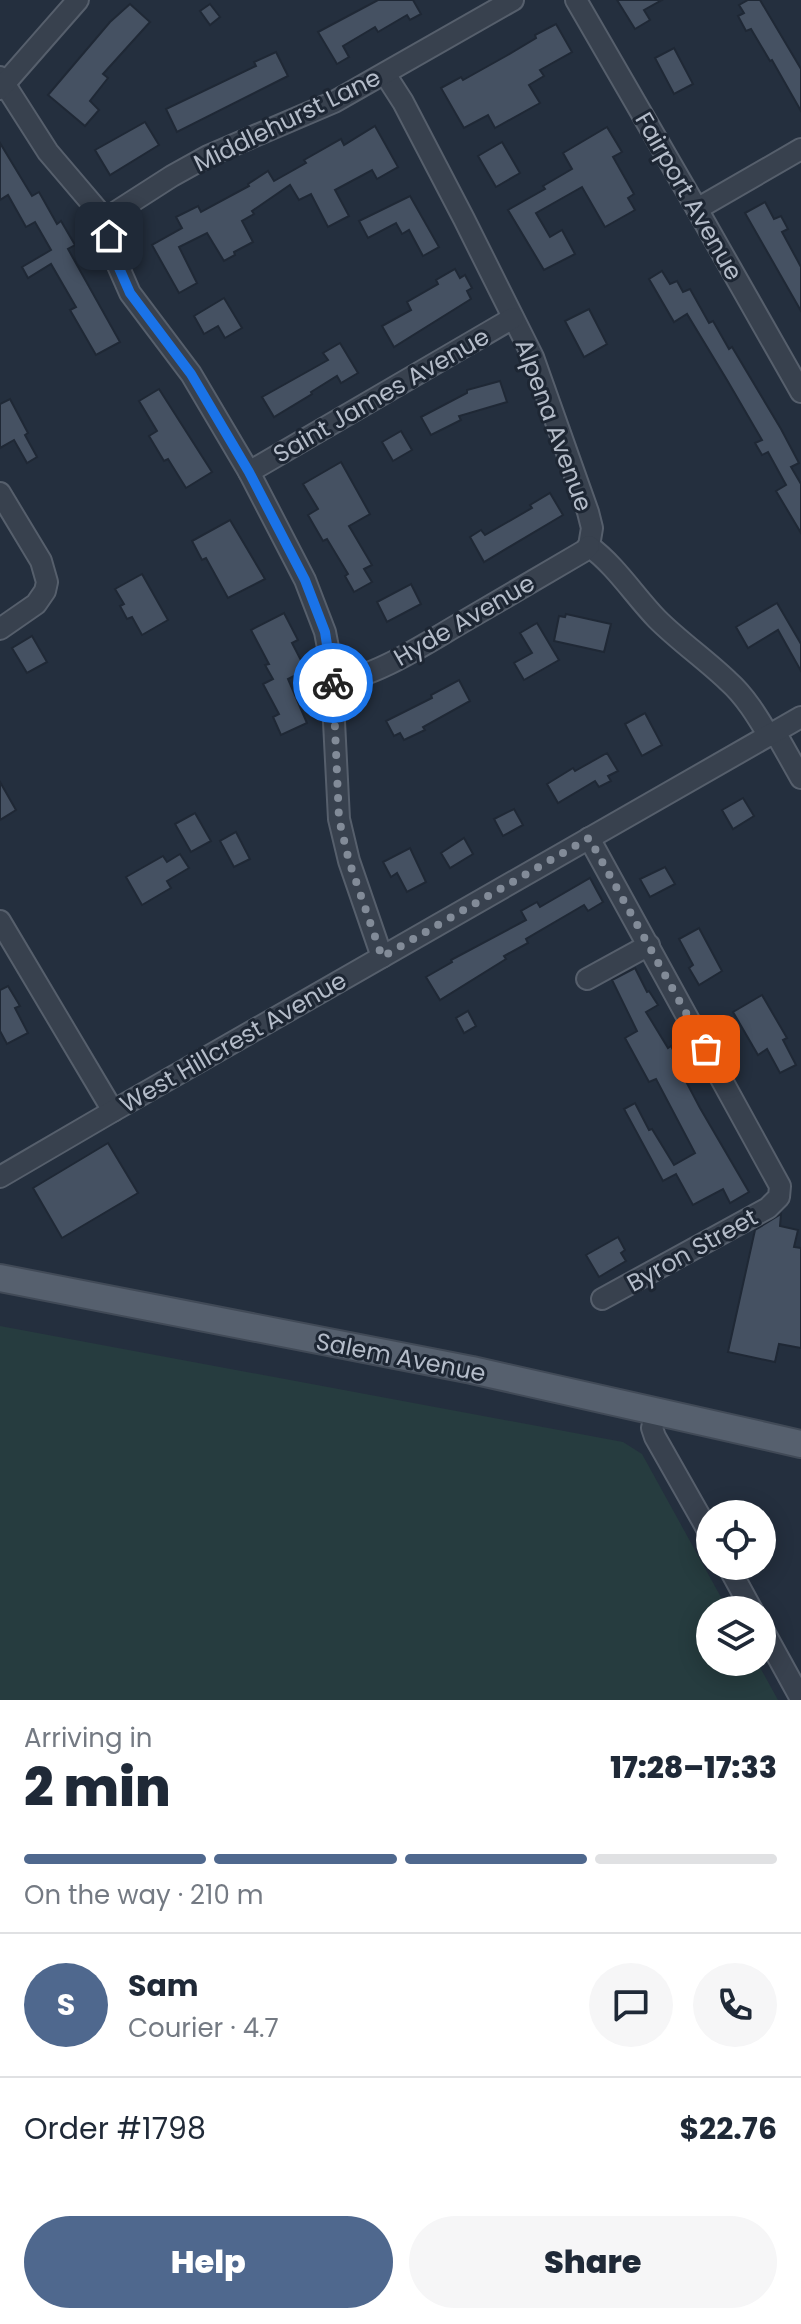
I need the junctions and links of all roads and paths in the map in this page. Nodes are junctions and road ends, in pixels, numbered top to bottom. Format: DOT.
graph roads {
  1 [pos="78,0"];
  2 [pos="513,0"];
  3 [pos="576,0"];
  4 [pos="385,74"];
  5 [pos="1,83"];
  6 [pos="801,149"];
  7 [pos="697,209"];
  8 [pos="105,219"];
  9 [pos="513,318"];
  10 [pos="801,392"];
  11 [pos="249,472"];
  12 [pos="0,493"];
  13 [pos="589,546"];
  14 [pos="0,629"];
  15 [pos="333,682"];
  16 [pos="801,717"];
  17 [pos="772,734"];
  18 [pos="801,778"];
  19 [pos="589,838"];
  20 [pos="0,921"];
  21 [pos="649,945"];
  22 [pos="382,957"];
  23 [pos="587,979"];
  24 [pos="113,1111"];
  25 [pos="0,1177"];
  26 [pos="0,1278"];
  27 [pos="602,1299"];
  28 [pos="656,1411"];
  29 [pos="801,1444"];
  30 [pos="696,1509"];
  31 [pos="776,1653"];
  32 [pos="801,1699"];
  1 -- 5 [label="street"];
  2 -- 4 [label="street, Middlehurst Lane"];
  3 -- 7 [label="street, Fairport Avenue"];
  4 -- 8 [label="street, Middlehurst Lane"];
  4 -- 9 [label="street, Alpena Avenue"];
  5 -- 8 [label="street"];
  6 -- 7 [label="street"];
  7 -- 10 [label="street, Fairport Avenue"];
  8 -- 11 [label="street"];
  9 -- 11 [label="street, Saint James Avenue"];
  9 -- 13 [label="street, Alpena Avenue"];
  11 -- 15 [label="street"];
  12 -- 14 [label="street"];
  13 -- 15 [label="street, Hyde Avenue"];
  13 -- 17 [label="street, Alpena Avenue"];
  15 -- 22 [label="street"];
  16 -- 17 [label="street, West Hillcrest Avenue"];
  17 -- 18 [label="street, Alpena Avenue"];
  17 -- 19 [label="street, West Hillcrest Avenue"];
  19 -- 21 [label="street"];
  19 -- 22 [label="street, West Hillcrest Avenue"];
  20 -- 24 [label="street"];
  21 -- 23 [label="street"];
  21 -- 27 [label="street, Byron Street"];
  22 -- 24 [label="street, West Hillcrest Avenue"];
  24 -- 25 [label="street, West Hillcrest Avenue"];
  26 -- 28 [label="main road, Salem Avenue"];
  28 -- 29 [label="main road, Salem Avenue"];
  28 -- 30 [label="street"];
  31 -- 32 [label="street"];
}
